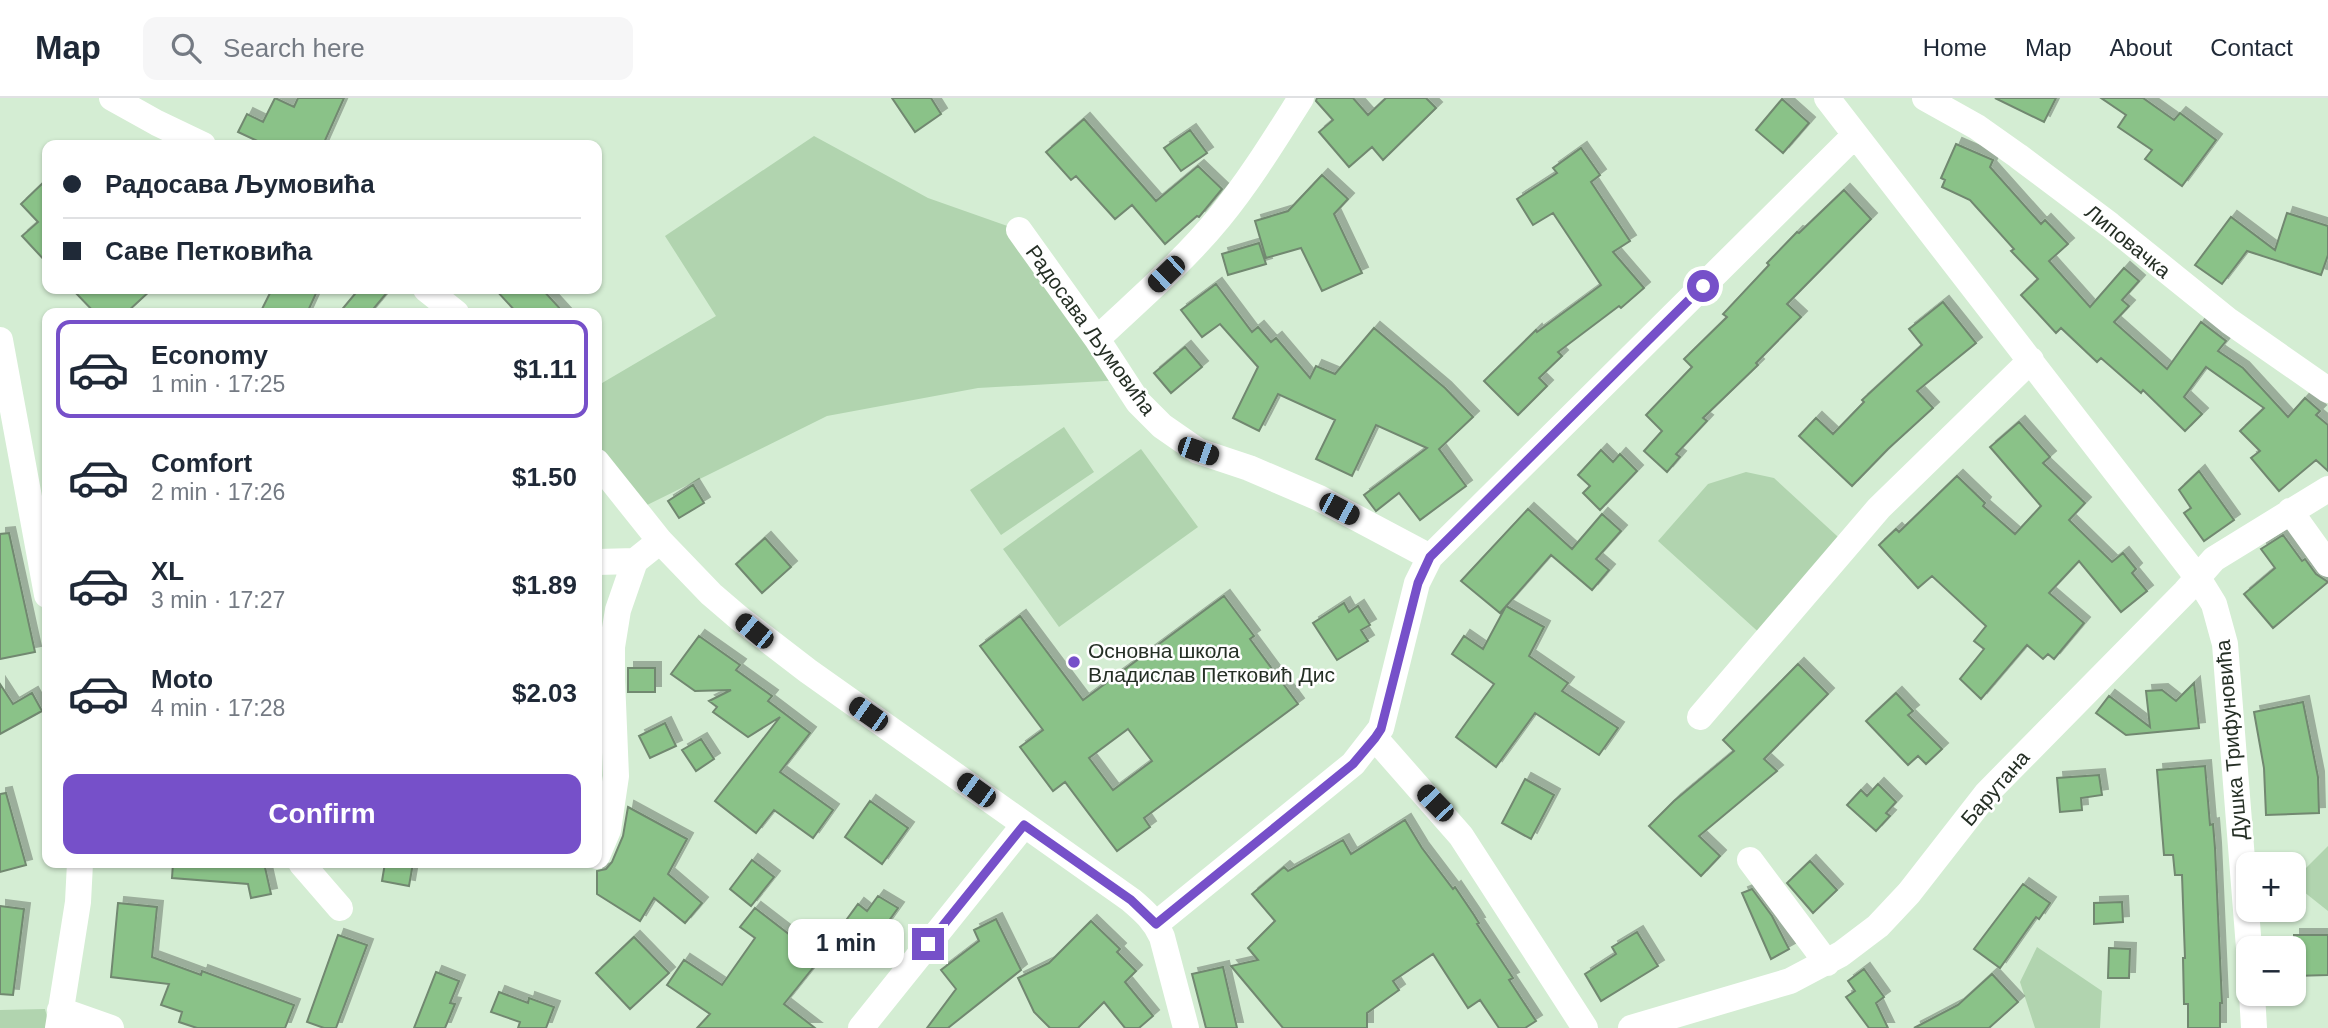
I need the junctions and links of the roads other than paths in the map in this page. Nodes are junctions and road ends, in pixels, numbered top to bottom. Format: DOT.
graph roads {
  1 [pos="112,98"];
  2 [pos="1301,98"];
  3 [pos="1827,98"];
  4 [pos="1926,98"];
  5 [pos="1855,135"];
  6 [pos="192,140"];
  7 [pos="1019,230"];
  8 [pos="432,294"];
  9 [pos="450,308"];
  10 [pos="1097,339"];
  11 [pos="0,340"];
  12 [pos="2031,360"];
  13 [pos="2328,390"];
  14 [pos="602,467"];
  15 [pos="2328,489"];
  16 [pos="2290,511"];
  17 [pos="660,541"];
  18 [pos="1430,557"];
  19 [pos="635,561"];
  20 [pos="602,562"];
  21 [pos="2328,564"];
  22 [pos="42,568"];
  23 [pos="2198,578"];
  24 [pos="1700,716"];
  25 [pos="1375,738"];
  26 [pos="1024,825"];
  27 [pos="602,843"];
  28 [pos="1750,860"];
  29 [pos="80,868"];
  30 [pos="305,868"];
  31 [pos="340,908"];
  32 [pos="1156,924"];
  33 [pos="2248,936"];
  34 [pos="1827,963"];
  35 [pos="2253,1006"];
  36 [pos="59,1019"];
  37 [pos="111,1028"];
  38 [pos="861,1028"];
  39 [pos="1186,1028"];
  40 [pos="1585,1028"];
  41 [pos="1630,1028"];
  42 [pos="2254,1028"];
  1 -- 6 [label="street"];
  2 -- 10 [label="street"];
  3 -- 5 [label="street, Душка Трифуновића"];
  4 -- 13 [label="street, Липовачка"];
  5 -- 12 [label="street, Душка Трифуновића"];
  5 -- 18 [label="street"];
  7 -- 10 [label="street, Радосава Љумовића"];
  8 -- 9 [label="street"];
  10 -- 18 [label="street, Радосава Љумовића"];
  11 -- 22 [label="street"];
  12 -- 23 [label="street, Душка Трифуновића"];
  12 -- 24 [label="street"];
  14 -- 17 [label="street"];
  15 -- 16 [label="street, Барутана"];
  16 -- 21 [label="street"];
  16 -- 23 [label="street, Барутана"];
  17 -- 19 [label="street"];
  17 -- 26 [label="street"];
  18 -- 25 [label="street"];
  19 -- 20 [label="street"];
  19 -- 27 [label="street"];
  23 -- 33 [label="street, Душка Трифуновића"];
  23 -- 34 [label="street, Барутана"];
  25 -- 32 [label="street"];
  25 -- 40 [label="street"];
  26 -- 32 [label="street"];
  26 -- 38 [label="street"];
  28 -- 34 [label="street"];
  29 -- 36 [label="street"];
  30 -- 31 [label="street"];
  32 -- 39 [label="street"];
  34 -- 41 [label="street, Барутана"];
  35 -- 42 [label="street"];
  36 -- 37 [label="street"];
}
